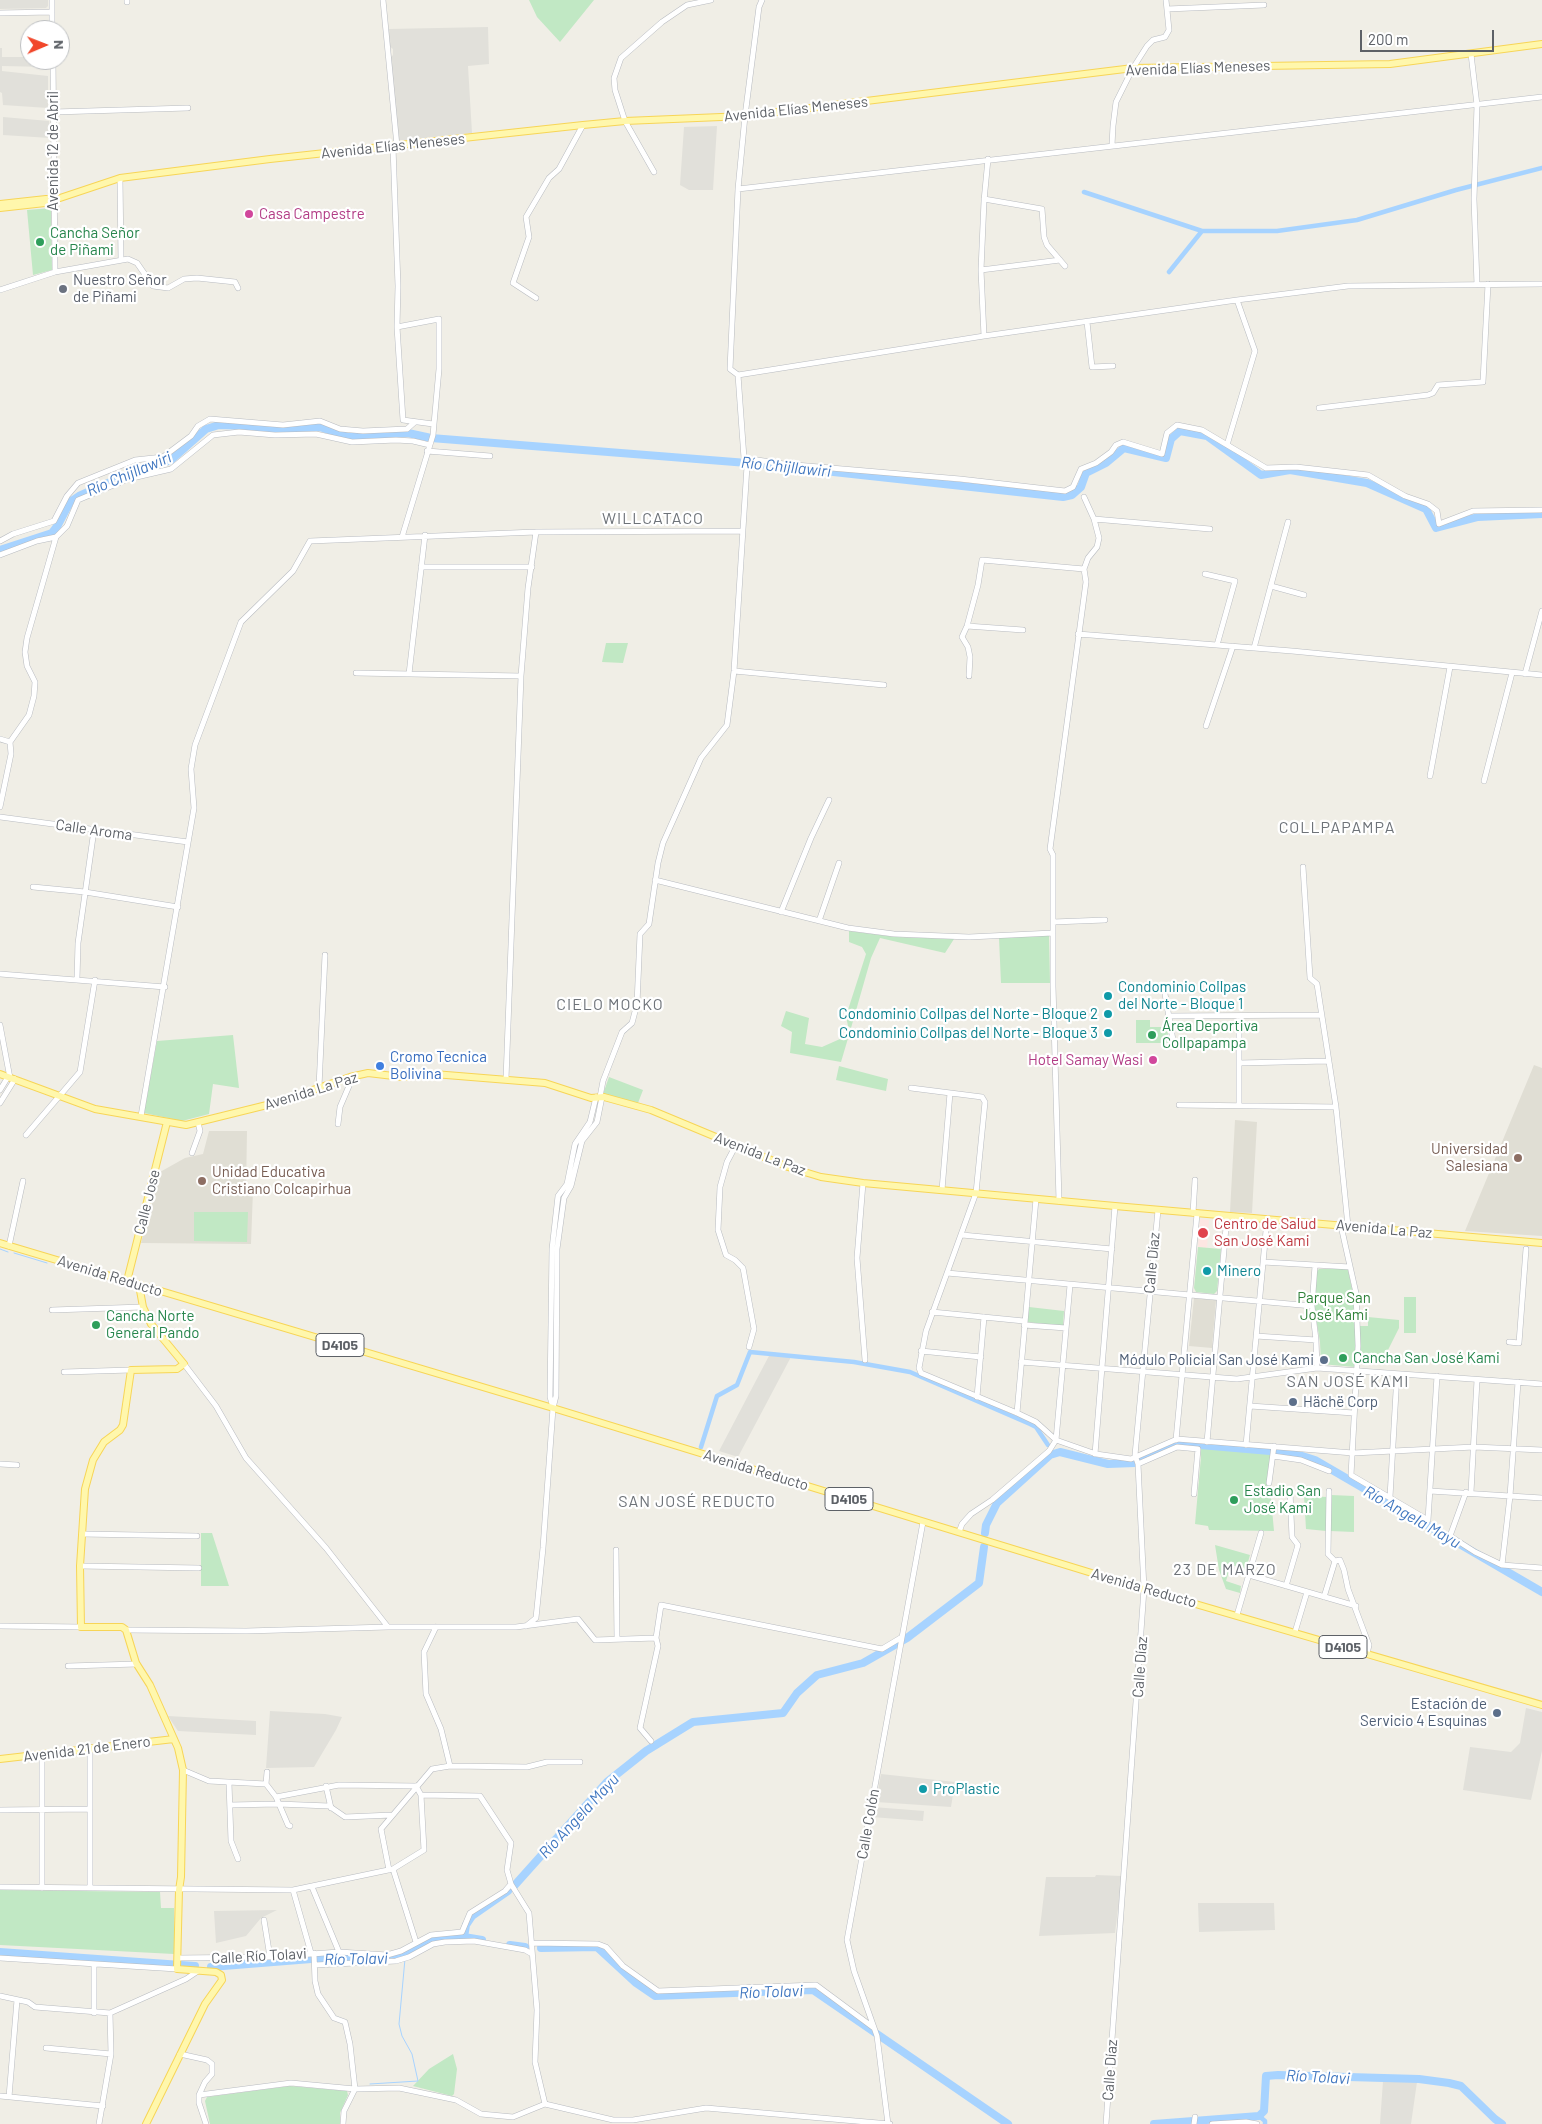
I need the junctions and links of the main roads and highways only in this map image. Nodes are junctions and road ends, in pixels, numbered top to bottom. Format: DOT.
graph roads {
  1 [pos="1542,44"];
  2 [pos="53,200"];
  3 [pos="0,204"];
  4 [pos="0,208"];
  5 [pos="0,1074"];
  6 [pos="167,1122"];
  7 [pos="0,1243"];
  8 [pos="1542,1243"];
  9 [pos="127,1281"];
  10 [pos="139,1285"];
  11 [pos="1542,1705"];
  12 [pos="174,1739"];
  13 [pos="0,1759"];
  14 [pos="146,2124"];
  1 -- 2 [label="main road, Avenida Elías Meneses"];
  2 -- 3 [label="main road, Avenida Elías Meneses"];
  2 -- 4 [label="main road, Avenida Elías Meneses"];
  5 -- 6 [label="main road, Avenida La Paz"];
  6 -- 8 [label="main road, Avenida La Paz"];
  6 -- 9 [label="main road, Calle Jose"];
  7 -- 9 [label="main road, Avenida Reducto / D4105"];
  9 -- 10 [label="main road, Avenida Reducto / D4105"];
  10 -- 11 [label="main road, Avenida Reducto / D4105"];
  10 -- 12 [label="main road"];
  12 -- 13 [label="main road, Avenida 21 de Enero"];
  12 -- 14 [label="main road, Calle Río Tolavi"];
}
